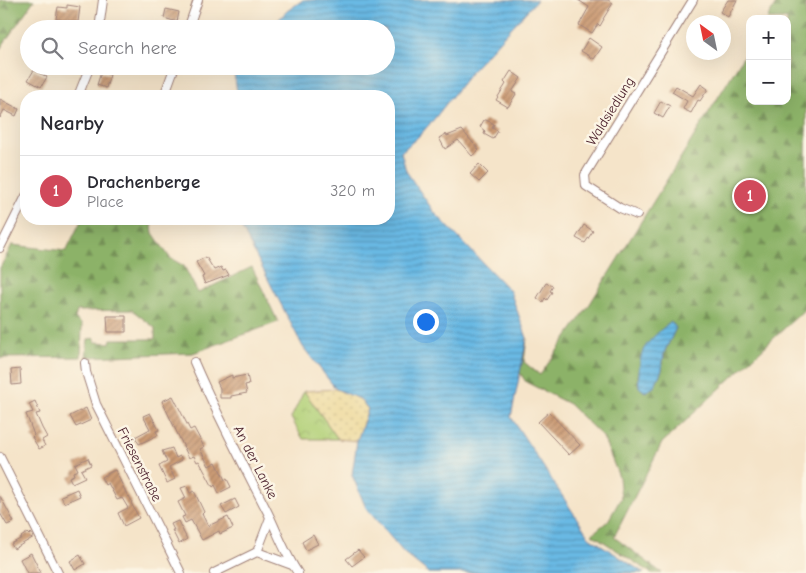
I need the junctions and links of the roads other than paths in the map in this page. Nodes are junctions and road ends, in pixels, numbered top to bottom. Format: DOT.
graph roads {
  1 [pos="103,0"];
  2 [pos="198,0"];
  3 [pos="693,0"];
  4 [pos="100,20"];
  5 [pos="191,20"];
  6 [pos="86,75"];
  7 [pos="172,75"];
  8 [pos="80,90"];
  9 [pos="166,90"];
  10 [pos="20,208"];
  11 [pos="637,215"];
  12 [pos="0,248"];
  13 [pos="194,362"];
  14 [pos="84,363"];
  15 [pos="0,457"];
  16 [pos="270,518"];
  17 [pos="257,552"];
  18 [pos="292,565"];
  19 [pos="58,573"];
  20 [pos="181,573"];
  21 [pos="214,573"];
  22 [pos="298,573"];
  1 -- 4 [label="street"];
  2 -- 5 [label="street"];
  3 -- 11 [label="street, Waldsiedlung"];
  6 -- 8 [label="street"];
  7 -- 9 [label="street"];
  10 -- 12 [label="street"];
  13 -- 16 [label="street, An der Lanke"];
  14 -- 20 [label="street, Friesenstraße"];
  15 -- 19 [label="street"];
  16 -- 17 [label="street"];
  16 -- 18 [label="street, An der Lanke"];
  17 -- 18 [label="street"];
  17 -- 21 [label="street"];
  18 -- 22 [label="street, An der Lanke"];
}
